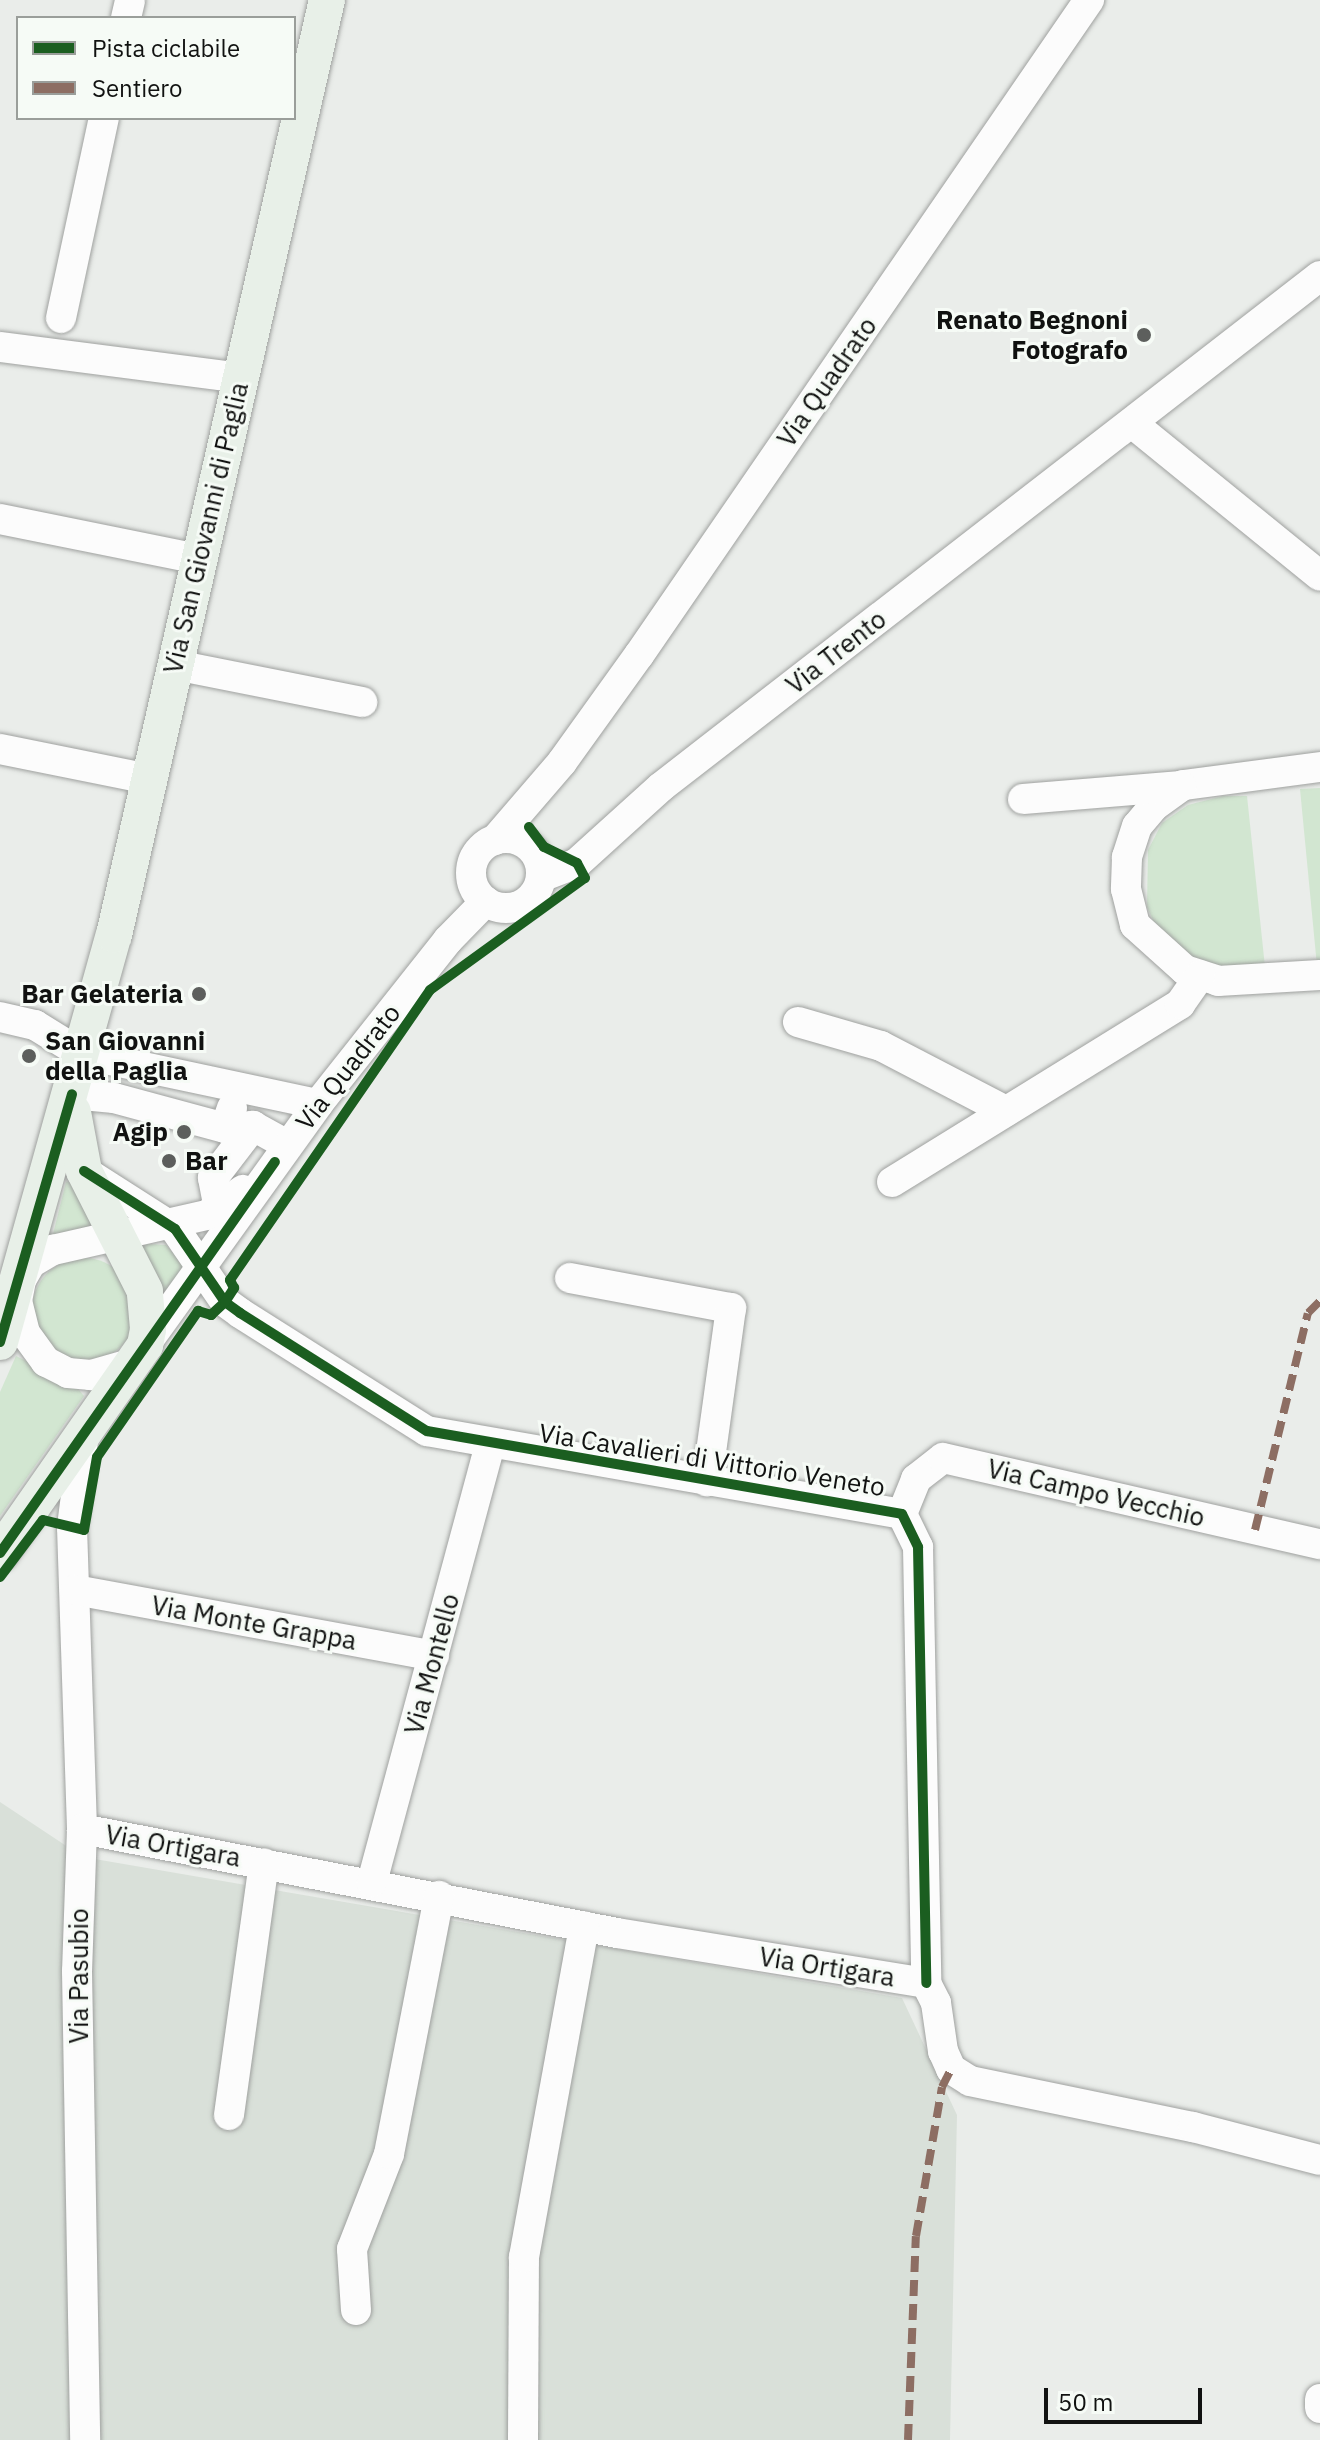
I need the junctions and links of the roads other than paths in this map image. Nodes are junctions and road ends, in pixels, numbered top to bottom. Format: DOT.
graph roads {
  1 [pos="327,0"];
  2 [pos="1089,0"];
  3 [pos="104,120"];
  4 [pos="1320,276"];
  5 [pos="61,318"];
  6 [pos="0,347"];
  7 [pos="241,378"];
  8 [pos="1132,423"];
  9 [pos="0,519"];
  10 [pos="199,559"];
  11 [pos="1320,576"];
  12 [pos="175,665"];
  13 [pos="362,702"];
  14 [pos="0,749"];
  15 [pos="562,762"];
  16 [pos="1320,767"];
  17 [pos="149,779"];
  18 [pos="1183,785"];
  19 [pos="1023,799"];
  20 [pos="495,840"];
  21 [pos="525,844"];
  22 [pos="541,877"];
  23 [pos="486,901"];
  24 [pos="1200,975"];
  25 [pos="1320,975"];
  26 [pos="0,1017"];
  27 [pos="798,1022"];
  28 [pos="82,1054"];
  29 [pos="238,1087"];
  30 [pos="72,1094"];
  31 [pos="318,1104"];
  32 [pos="1006,1111"];
  33 [pos="239,1127"];
  34 [pos="281,1154"];
  35 [pos="84,1171"];
  36 [pos="892,1182"];
  37 [pos="219,1209"];
  38 [pos="166,1223"];
  39 [pos="118,1234"];
  40 [pos="202,1263"];
  41 [pos="570,1278"];
  42 [pos="21,1280"];
  43 [pos="0,1342"];
  44 [pos="137,1355"];
  45 [pos="84,1431"];
  46 [pos="490,1446"];
  47 [pos="707,1481"];
  48 [pos="39,1496"];
  49 [pos="72,1513"];
  50 [pos="902,1514"];
  51 [pos="1320,1544"];
  52 [pos="0,1553"];
  53 [pos="75,1590"];
  54 [pos="434,1656"];
  55 [pos="82,1829"];
  56 [pos="264,1863"];
  57 [pos="372,1882"];
  58 [pos="439,1896"];
  59 [pos="584,1926"];
  60 [pos="926,1983"];
  61 [pos="229,2115"];
  62 [pos="1320,2160"];
  63 [pos="356,2310"];
  64 [pos="1320,2399"];
  65 [pos="1320,2408"];
  66 [pos="85,2440"];
  67 [pos="523,2440"];
  1 -- 7 [label="main road, Via San Giovanni di Paglia"];
  2 -- 15 [label="street, Via Quadrato"];
  3 -- 5 [label="street"];
  4 -- 8 [label="street, Via Trento"];
  6 -- 7 [label="street"];
  7 -- 10 [label="main road, Via San Giovanni di Paglia"];
  8 -- 11 [label="street"];
  8 -- 22 [label="street, Via Trento"];
  9 -- 10 [label="street"];
  10 -- 12 [label="main road, Via San Giovanni di Paglia"];
  12 -- 13 [label="street"];
  12 -- 17 [label="main road, Via San Giovanni di Paglia"];
  14 -- 17 [label="street"];
  15 -- 20 [label="street, Via Quadrato"];
  15 -- 21 [label="street, Via Quadrato"];
  16 -- 18 [label="street"];
  17 -- 28 [label="main road, Via San Giovanni di Paglia"];
  18 -- 19 [label="street"];
  18 -- 24 [label="street"];
  20 -- 21 [label="street"];
  20 -- 23 [label="street, Via Quadrato"];
  21 -- 22 [label="street"];
  22 -- 23 [label="street"];
  23 -- 31 [label="street, Via Quadrato"];
  24 -- 25 [label="street"];
  24 -- 32 [label="street"];
  26 -- 28 [label="street"];
  27 -- 32 [label="street"];
  28 -- 29 [label="street"];
  28 -- 30 [label="main road, Via San Giovanni di Paglia"];
  29 -- 31 [label="street"];
  29 -- 33 [label="street"];
  30 -- 33 [label="street"];
  30 -- 35 [label="main road"];
  30 -- 42 [label="main road, Via San Giovanni di Paglia"];
  31 -- 34 [label="street, Via Quadrato"];
  32 -- 36 [label="street"];
  33 -- 34 [label="street"];
  33 -- 37 [label="street"];
  34 -- 37 [label="street"];
  34 -- 40 [label="street"];
  35 -- 38 [label="street, Via Cavalieri di Vittorio Veneto"];
  35 -- 39 [label="main road"];
  37 -- 38 [label="street"];
  38 -- 39 [label="street"];
  38 -- 40 [label="street, Via Cavalieri di Vittorio Veneto"];
  39 -- 42 [label="street"];
  39 -- 44 [label="main road"];
  40 -- 44 [label="street"];
  40 -- 46 [label="street, Via Cavalieri di Vittorio Veneto"];
  41 -- 47 [label="street, Via Cavalieri di Vittorio Veneto"];
  42 -- 43 [label="main road, Via San Giovanni di Paglia"];
  42 -- 44 [label="street"];
  44 -- 45 [label="main road"];
  45 -- 48 [label="main road"];
  45 -- 49 [label="street, Via Pasubio"];
  46 -- 47 [label="street, Via Cavalieri di Vittorio Veneto"];
  46 -- 54 [label="street, Via Montello"];
  47 -- 50 [label="street, Via Cavalieri di Vittorio Veneto"];
  48 -- 49 [label="street"];
  48 -- 52 [label="main road"];
  49 -- 53 [label="street, Via Pasubio"];
  50 -- 51 [label="street, Via Campo Vecchio"];
  50 -- 60 [label="street, Via Cavalieri di Vittorio Veneto"];
  53 -- 54 [label="street, Via Monte Grappa"];
  53 -- 55 [label="street, Via Pasubio"];
  54 -- 57 [label="street, Via Montello"];
  55 -- 56 [label="street, Via Ortigara"];
  55 -- 66 [label="street, Via Pasubio"];
  56 -- 57 [label="street, Via Ortigara"];
  56 -- 61 [label="street, Via Ortigara"];
  57 -- 58 [label="street, Via Ortigara"];
  58 -- 59 [label="street, Via Ortigara"];
  58 -- 63 [label="street"];
  59 -- 60 [label="street, Via Ortigara"];
  59 -- 67 [label="street"];
  60 -- 62 [label="street, Via Ortigara"];
  64 -- 65 [label="street"];
}
